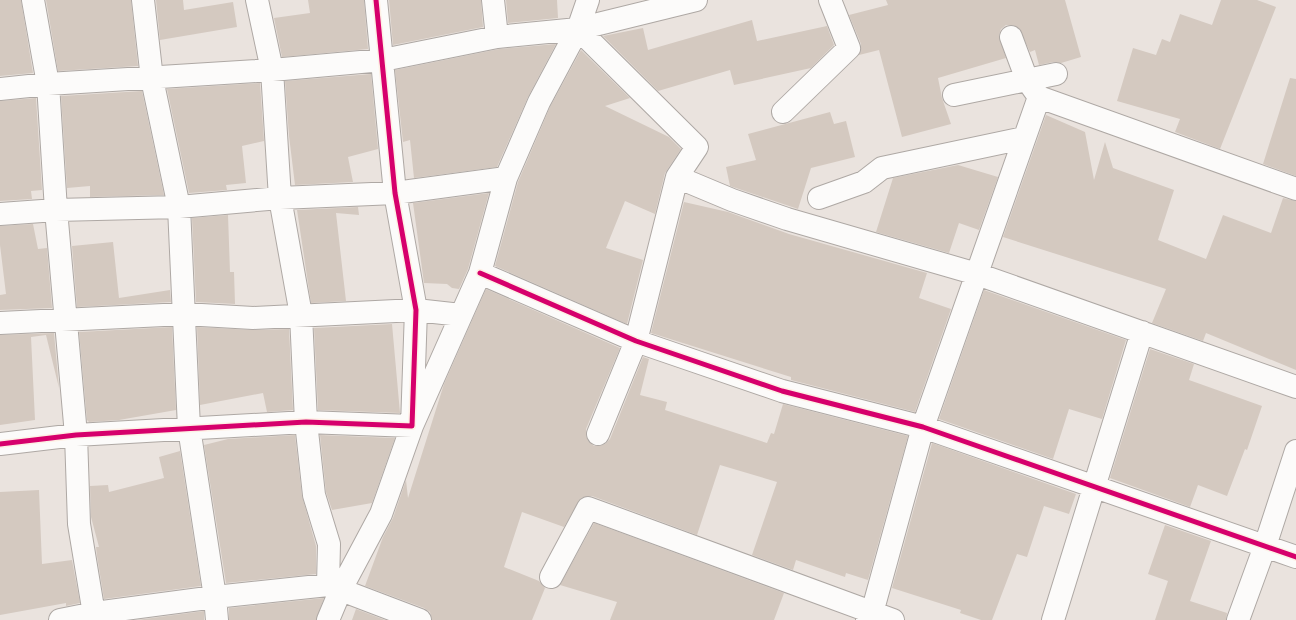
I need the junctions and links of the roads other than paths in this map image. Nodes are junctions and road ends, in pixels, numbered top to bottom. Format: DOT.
graph roads {
  1 [pos="33,0"];
  2 [pos="143,0"];
  3 [pos="256,0"];
  4 [pos="376,0"];
  5 [pos="493,0"];
  6 [pos="588,0"];
  7 [pos="696,0"];
  8 [pos="830,0"];
  9 [pos="578,29"];
  10 [pos="497,37"];
  11 [pos="1011,37"];
  12 [pos="383,60"];
  13 [pos="272,70"];
  14 [pos="1056,74"];
  15 [pos="152,78"];
  16 [pos="1027,80"];
  17 [pos="48,84"];
  18 [pos="0,89"];
  19 [pos="954,95"];
  20 [pos="1039,98"];
  21 [pos="783,112"];
  22 [pos="1024,138"];
  23 [pos="677,176"];
  24 [pos="506,178"];
  25 [pos="1296,189"];
  26 [pos="395,193"];
  27 [pos="280,198"];
  28 [pos="819,198"];
  29 [pos="178,207"];
  30 [pos="56,210"];
  31 [pos="0,214"];
  32 [pos="480,273"];
  33 [pos="977,274"];
  34 [pos="416,310"];
  35 [pos="184,314"];
  36 [pos="301,315"];
  37 [pos="461,315"];
  38 [pos="66,320"];
  39 [pos="0,323"];
  40 [pos="1142,332"];
  41 [pos="636,341"];
  42 [pos="1296,387"];
  43 [pos="306,422"];
  44 [pos="412,426"];
  45 [pos="923,427"];
  46 [pos="189,428"];
  47 [pos="598,434"];
  48 [pos="76,435"];
  49 [pos="0,444"];
  50 [pos="1296,451"];
  51 [pos="1094,487"];
  52 [pos="1265,546"];
  53 [pos="1296,557"];
  54 [pos="551,577"];
  55 [pos="334,587"];
  56 [pos="215,597"];
  57 [pos="95,616"];
  58 [pos="870,617"];
  59 [pos="60,620"];
  60 [pos="217,620"];
  61 [pos="328,620"];
  62 [pos="420,620"];
  63 [pos="893,620"];
  64 [pos="1053,620"];
  65 [pos="1238,620"];
  1 -- 17 [label="street"];
  2 -- 15 [label="street"];
  3 -- 13 [label="street"];
  4 -- 12 [label="street"];
  5 -- 10 [label="street"];
  6 -- 9 [label="street"];
  7 -- 9 [label="street"];
  8 -- 21 [label="street"];
  9 -- 10 [label="street"];
  9 -- 23 [label="street"];
  9 -- 24 [label="street"];
  10 -- 12 [label="street"];
  11 -- 16 [label="street"];
  12 -- 13 [label="street"];
  12 -- 26 [label="street"];
  13 -- 15 [label="street"];
  13 -- 27 [label="street"];
  14 -- 16 [label="street"];
  15 -- 17 [label="street"];
  15 -- 29 [label="street"];
  16 -- 19 [label="street"];
  16 -- 20 [label="street"];
  17 -- 18 [label="street"];
  17 -- 30 [label="street"];
  20 -- 22 [label="street"];
  20 -- 25 [label="street"];
  22 -- 28 [label="street"];
  22 -- 33 [label="street"];
  23 -- 33 [label="street"];
  23 -- 41 [label="street"];
  24 -- 26 [label="street"];
  24 -- 32 [label="street"];
  26 -- 27 [label="street"];
  26 -- 34 [label="street"];
  27 -- 29 [label="street"];
  27 -- 36 [label="street"];
  29 -- 30 [label="street"];
  29 -- 35 [label="street"];
  30 -- 31 [label="street"];
  30 -- 38 [label="street"];
  32 -- 37 [label="street"];
  32 -- 41 [label="street"];
  33 -- 40 [label="street"];
  33 -- 45 [label="street"];
  34 -- 36 [label="street"];
  34 -- 37 [label="street"];
  34 -- 44 [label="street"];
  35 -- 36 [label="street"];
  35 -- 38 [label="street"];
  35 -- 46 [label="street"];
  36 -- 43 [label="street"];
  37 -- 44 [label="street"];
  38 -- 39 [label="street"];
  38 -- 48 [label="street"];
  40 -- 42 [label="street"];
  40 -- 51 [label="street"];
  41 -- 45 [label="street"];
  41 -- 47 [label="street"];
  43 -- 44 [label="street"];
  43 -- 46 [label="street"];
  43 -- 55 [label="street"];
  44 -- 55 [label="street"];
  45 -- 51 [label="street"];
  45 -- 58 [label="street"];
  46 -- 48 [label="street"];
  46 -- 56 [label="street"];
  48 -- 49 [label="street"];
  48 -- 57 [label="street"];
  50 -- 52 [label="street"];
  51 -- 52 [label="street"];
  51 -- 64 [label="street"];
  52 -- 53 [label="street"];
  52 -- 65 [label="street"];
  54 -- 58 [label="street"];
  55 -- 56 [label="street"];
  55 -- 61 [label="street"];
  55 -- 62 [label="street"];
  56 -- 57 [label="street"];
  56 -- 60 [label="street"];
  57 -- 59 [label="street"];
  58 -- 63 [label="street"];
}
